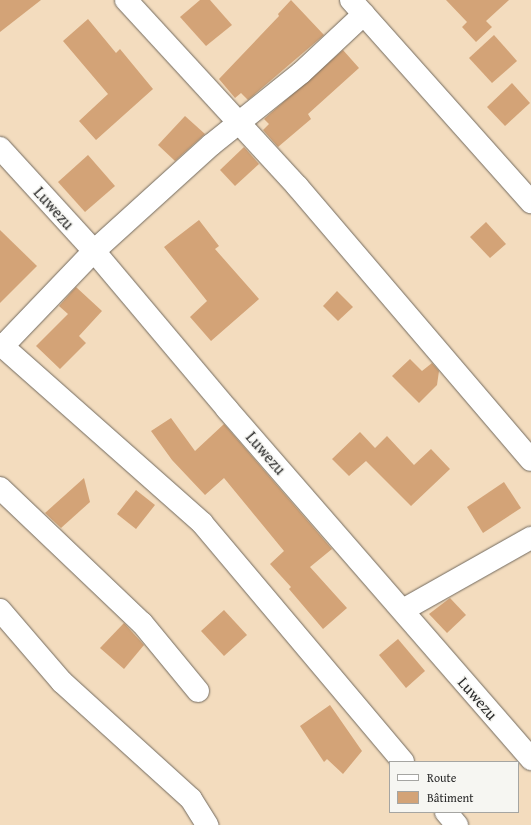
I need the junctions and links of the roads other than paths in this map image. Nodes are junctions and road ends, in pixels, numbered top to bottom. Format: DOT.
graph roads {
  1 [pos="126,0"];
  2 [pos="358,7"];
  3 [pos="239,124"];
  4 [pos="0,148"];
  5 [pos="531,202"];
  6 [pos="94,251"];
  7 [pos="2,345"];
  8 [pos="531,460"];
  9 [pos="0,488"];
  10 [pos="531,538"];
  11 [pos="0,610"];
  12 [pos="403,610"];
  13 [pos="198,691"];
  14 [pos="531,759"];
  15 [pos="402,761"];
  16 [pos="447,813"];
  17 [pos="207,825"];
  18 [pos="457,825"];
  1 -- 3 [label="street"];
  2 -- 3 [label="street"];
  2 -- 5 [label="street"];
  3 -- 6 [label="street"];
  3 -- 8 [label="street"];
  4 -- 6 [label="street, Luwezu"];
  6 -- 7 [label="street"];
  6 -- 12 [label="street, Luwezu"];
  7 -- 15 [label="street"];
  9 -- 13 [label="street"];
  10 -- 12 [label="street"];
  11 -- 17 [label="street"];
  12 -- 14 [label="street, Luwezu"];
  16 -- 18 [label="street"];
}
